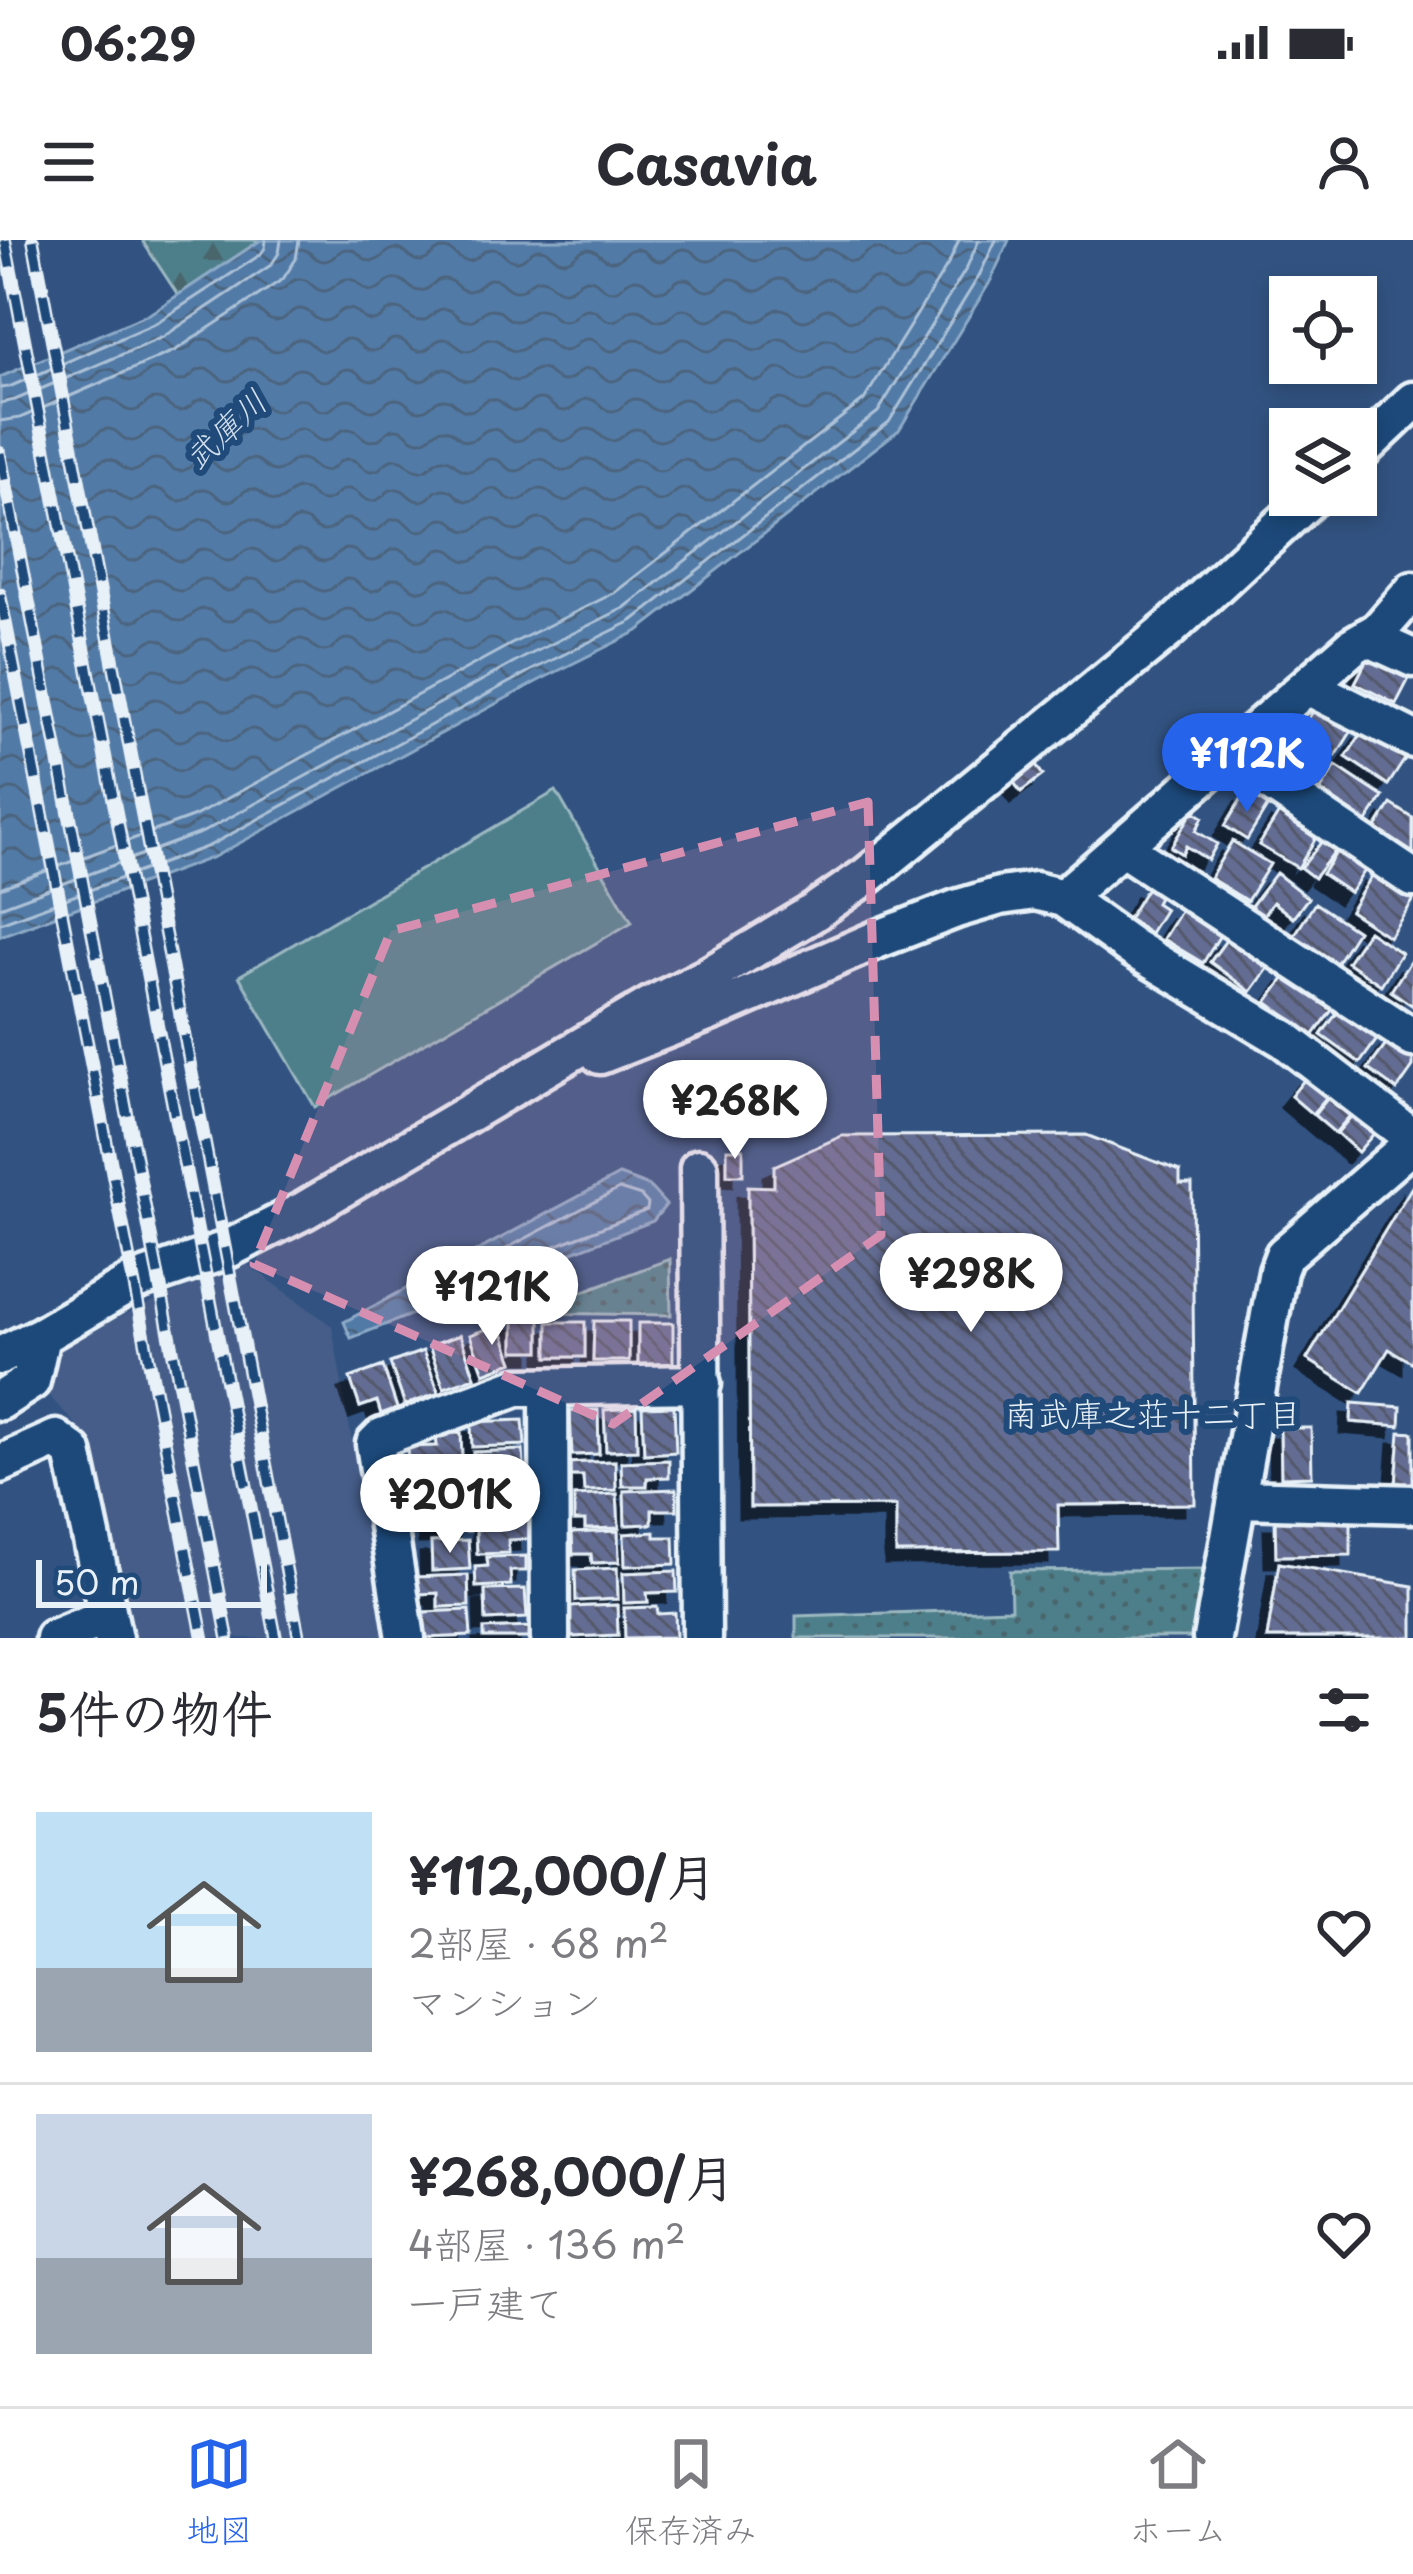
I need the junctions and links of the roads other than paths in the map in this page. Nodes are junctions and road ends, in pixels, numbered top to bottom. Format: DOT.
graph roads {
  1 [pos="1413,400"];
  2 [pos="1377,435"];
  3 [pos="1291,516"];
  4 [pos="1413,591"];
  5 [pos="1367,637"];
  6 [pos="1413,658"];
  7 [pos="1307,686"];
  8 [pos="1413,740"];
  9 [pos="1229,755"];
  10 [pos="1123,848"];
  11 [pos="1413,878"];
  12 [pos="1063,898"];
  13 [pos="1413,1038"];
  14 [pos="512,1087"];
  15 [pos="1413,1141"];
  16 [pos="699,1168"];
  17 [pos="41,1336"];
  18 [pos="0,1356"];
  19 [pos="702,1384"];
  20 [pos="549,1387"];
  21 [pos="0,1401"];
  22 [pos="0,1464"];
  23 [pos="1239,1499"];
  24 [pos="1413,1504"];
  25 [pos="110,1627"];
  26 [pos="54,1638"];
  27 [pos="406,1638"];
  28 [pos="550,1638"];
  29 [pos="702,1638"];
  30 [pos="1212,1638"];
  1 -- 2 [label="street"];
  3 -- 14 [label="street"];
  4 -- 5 [label="street"];
  5 -- 6 [label="street"];
  5 -- 7 [label="street"];
  7 -- 8 [label="street"];
  7 -- 9 [label="street"];
  9 -- 10 [label="street"];
  9 -- 11 [label="street"];
  10 -- 12 [label="street"];
  10 -- 13 [label="street"];
  12 -- 14 [label="street"];
  12 -- 15 [label="street"];
  14 -- 17 [label="street"];
  15 -- 23 [label="street"];
  16 -- 19 [label="street"];
  17 -- 18 [label="street"];
  17 -- 21 [label="street"];
  19 -- 20 [label="street"];
  19 -- 29 [label="street"];
  20 -- 27 [label="street"];
  20 -- 28 [label="street"];
  22 -- 25 [label="street"];
  23 -- 24 [label="street"];
  23 -- 30 [label="street"];
  25 -- 26 [label="street"];
}
